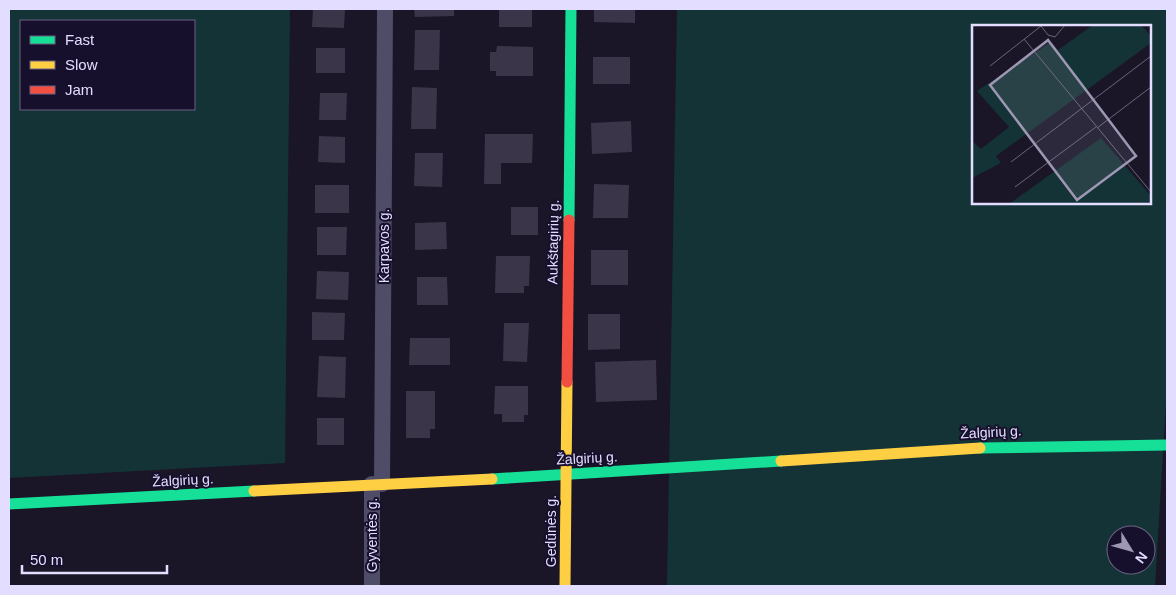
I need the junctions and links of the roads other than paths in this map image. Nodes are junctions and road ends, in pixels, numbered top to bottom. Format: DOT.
graph roads {
  1 [pos="385,9"];
  2 [pos="571,9"];
  3 [pos="1167,445"];
  4 [pos="566,475"];
  5 [pos="377,484"];
  6 [pos="9,504"];
  7 [pos="372,586"];
  8 [pos="566,586"];
  1 -- 5 [label="street, Karpavos g."];
  2 -- 4 [label="street, Aukštagirių g."];
  3 -- 4 [label="street, Žalgirių g."];
  4 -- 5 [label="street, Žalgirių g."];
  4 -- 8 [label="street, Gedūnės g."];
  5 -- 6 [label="street, Žalgirių g."];
  5 -- 7 [label="street, Gyventės g."];
}
